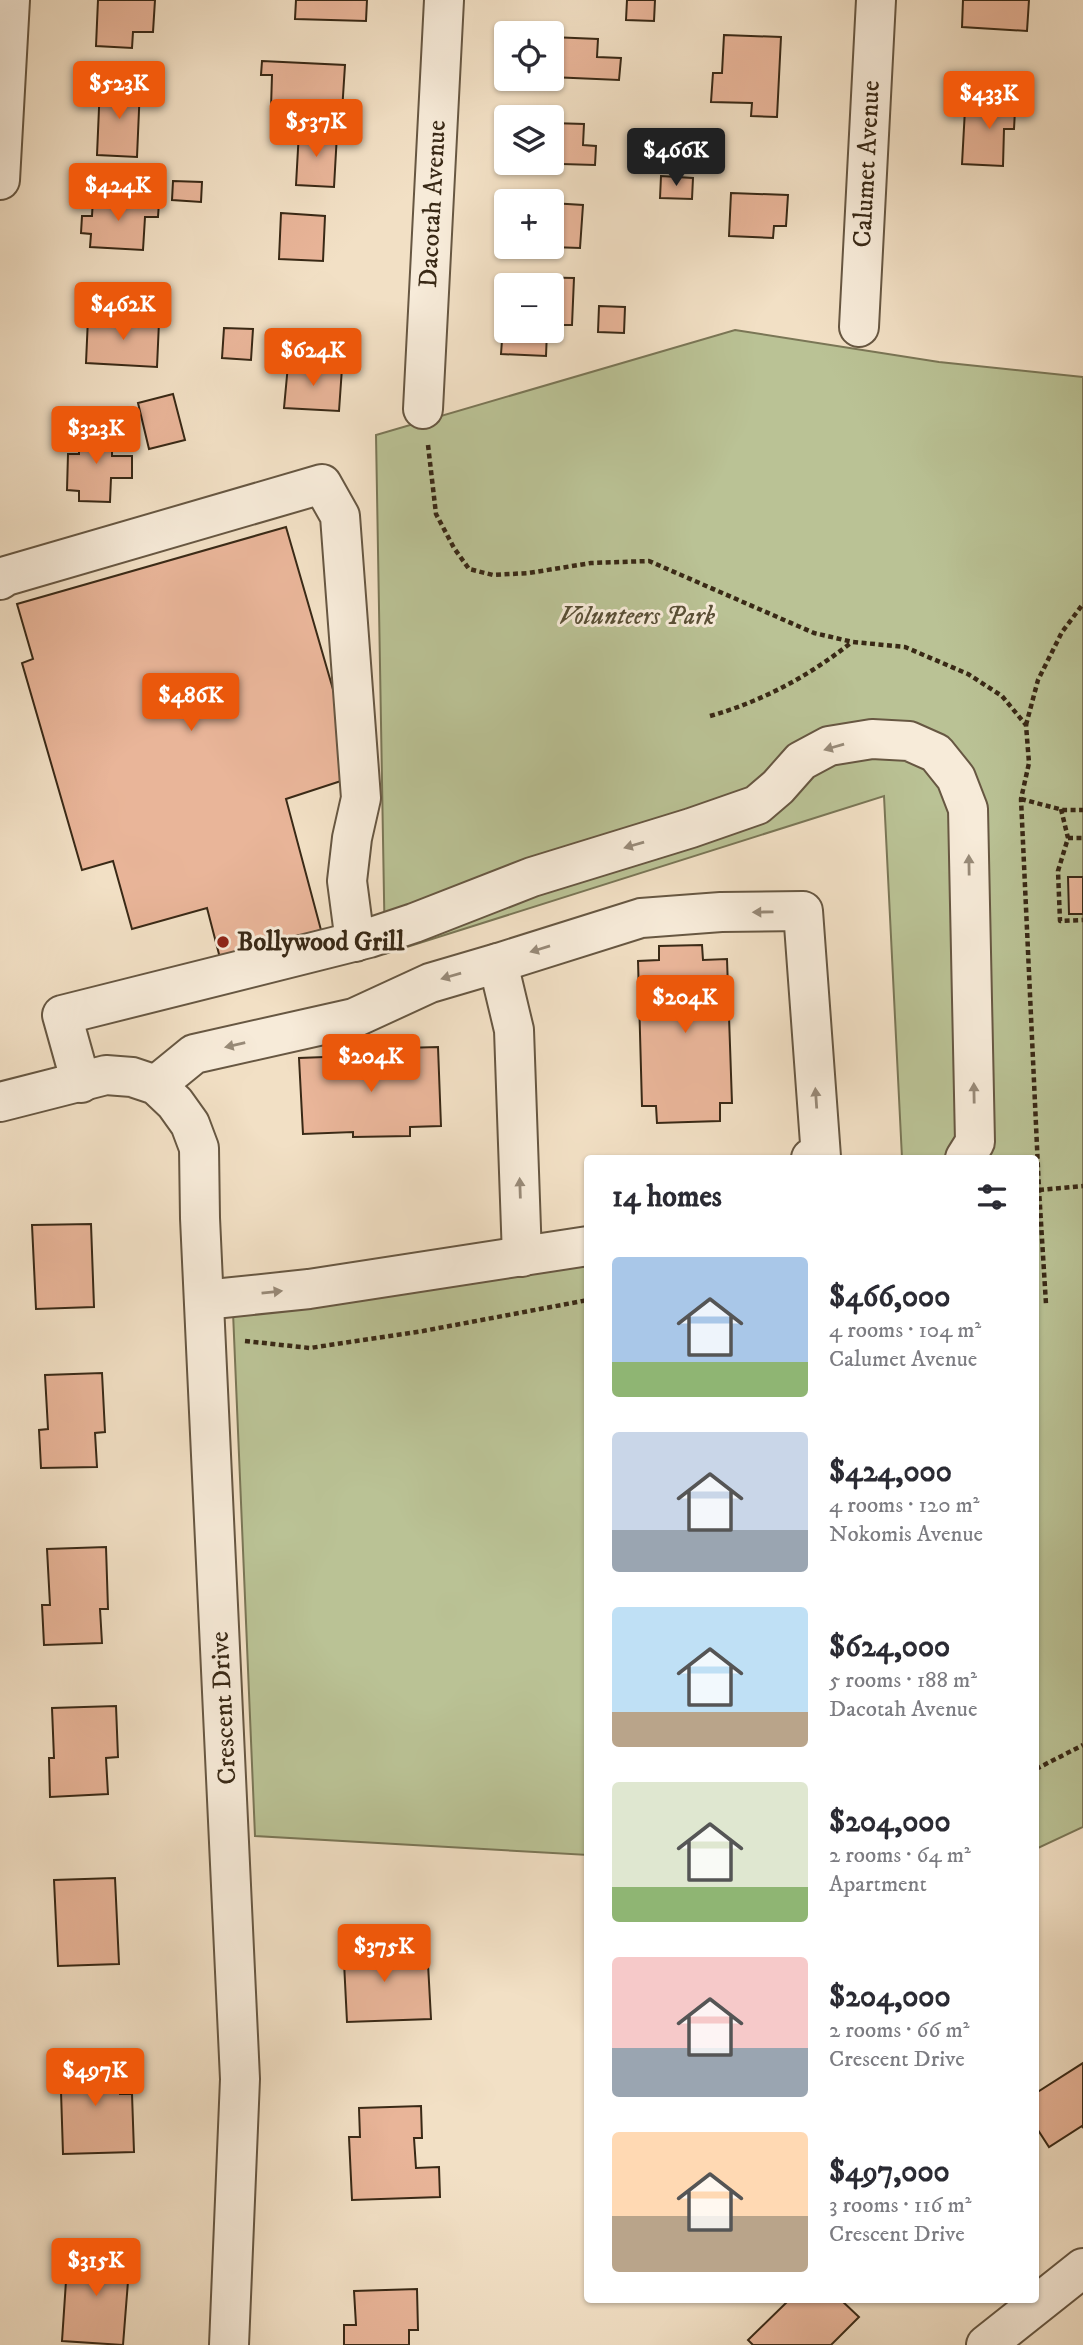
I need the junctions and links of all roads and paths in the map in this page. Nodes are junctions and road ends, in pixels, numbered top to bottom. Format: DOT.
graph roads {
  1 [pos="10,0"];
  2 [pos="444,0"];
  3 [pos="876,0"];
  4 [pos="0,180"];
  5 [pos="859,327"];
  6 [pos="423,409"];
  7 [pos="0,580"];
  8 [pos="1083,604"];
  9 [pos="853,642"];
  10 [pos="710,716"];
  11 [pos="1026,725"];
  12 [pos="1021,799"];
  13 [pos="1061,809"];
  14 [pos="1083,810"];
  15 [pos="1069,838"];
  16 [pos="1083,838"];
  17 [pos="1083,920"];
  18 [pos="355,942"];
  19 [pos="498,963"];
  20 [pos="81,1083"];
  21 [pos="156,1086"];
  22 [pos="0,1102"];
  23 [pos="821,1155"];
  24 [pos="967,1155"];
  25 [pos="1083,1186"];
  26 [pos="1039,1190"];
  27 [pos="584,1247"];
  28 [pos="522,1256"];
  29 [pos="204,1300"];
  30 [pos="584,1301"];
  31 [pos="237,1340"];
  32 [pos="1083,1745"];
  33 [pos="1039,1767"];
  34 [pos="1083,2268"];
  35 [pos="1039,2301"];
  36 [pos="1037,2303"];
  37 [pos="229,2345"];
  38 [pos="986,2345"];
  1 -- 4 [label="street"];
  2 -- 6 [label="street, Dacotah Avenue"];
  3 -- 5 [label="street, Calumet Avenue"];
  7 -- 18 [label="street"];
  8 -- 11 [label="path"];
  9 -- 10 [label="path"];
  12 -- 13 [label="path"];
  13 -- 14 [label="path"];
  13 -- 15 [label="path"];
  15 -- 16 [label="path"];
  15 -- 17 [label="path"];
  18 -- 20 [label="street"];
  24 -- 18 [label="street, one-way"];
  19 -- 21 [label="street, one-way"];
  23 -- 19 [label="street, one-way"];
  28 -- 19 [label="street, one-way"];
  20 -- 21 [label="street"];
  20 -- 22 [label="street"];
  21 -- 29 [label="street, Crescent Drive"];
  25 -- 26 [label="path"];
  27 -- 28 [label="street"];
  29 -- 28 [label="street, one-way"];
  29 -- 37 [label="street, Crescent Drive"];
  30 -- 31 [label="path"];
  32 -- 33 [label="path"];
  34 -- 35 [label="street"];
  36 -- 38 [label="street"];
}
